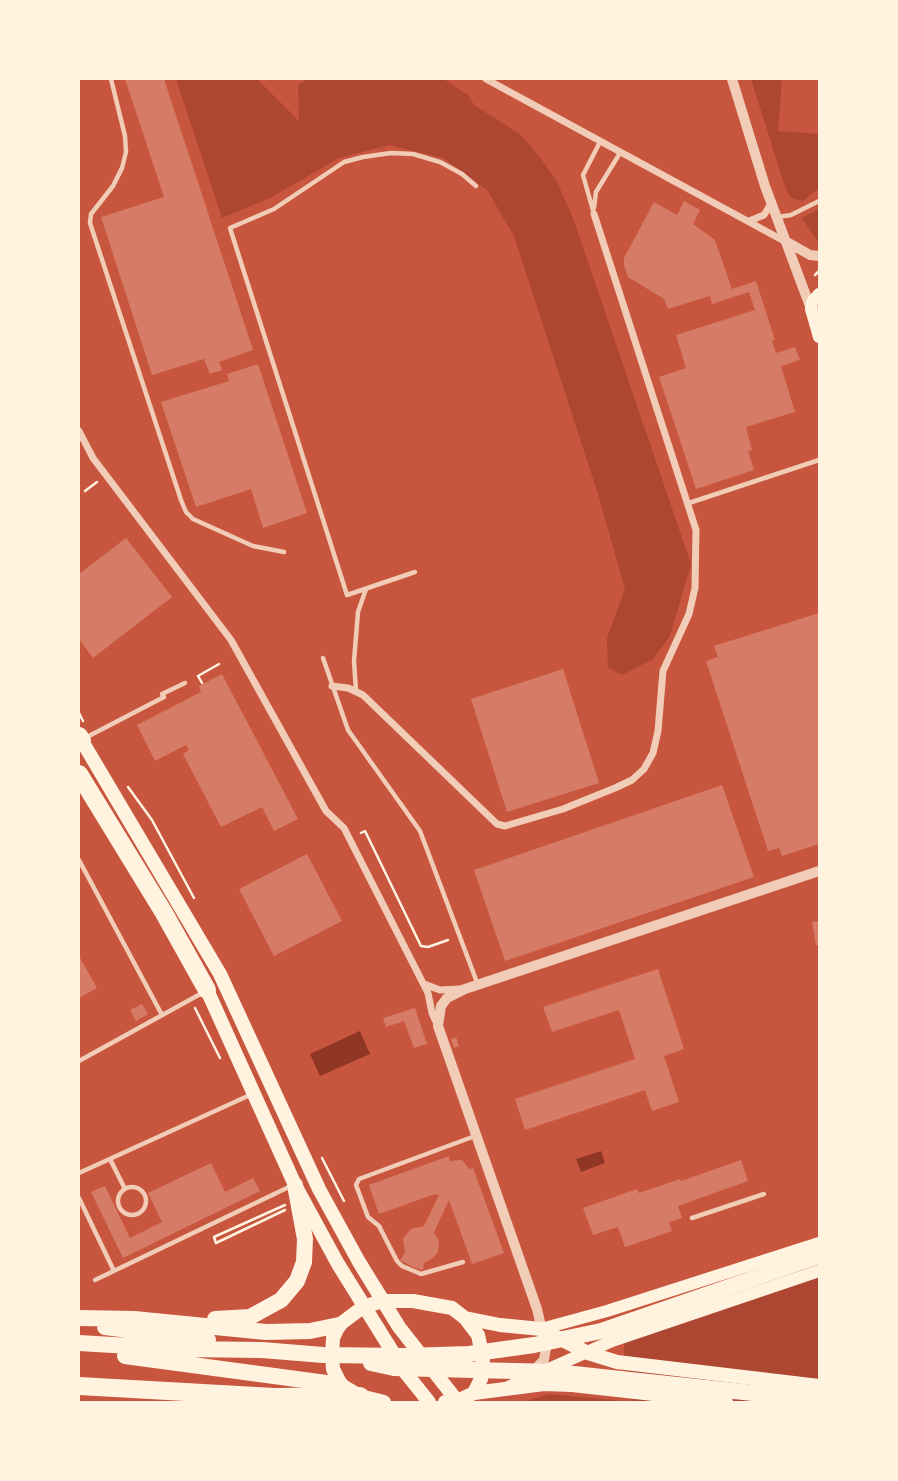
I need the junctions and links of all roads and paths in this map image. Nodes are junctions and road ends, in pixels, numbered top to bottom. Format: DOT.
graph roads {
  1 [pos="111,79"];
  2 [pos="486,79"];
  3 [pos="732,79"];
  4 [pos="600,142"];
  5 [pos="620,153"];
  6 [pos="476,186"];
  7 [pos="819,201"];
  8 [pos="772,202"];
  9 [pos="594,214"];
  10 [pos="777,217"];
  11 [pos="748,222"];
  12 [pos="787,242"];
  13 [pos="819,256"];
  14 [pos="819,271"];
  15 [pos="815,275"];
  16 [pos="819,294"];
  17 [pos="815,311"];
  18 [pos="819,337"];
  19 [pos="79,431"];
  20 [pos="819,460"];
  21 [pos="106,476"];
  22 [pos="85,491"];
  23 [pos="689,503"];
  24 [pos="284,552"];
  25 [pos="415,572"];
  26 [pos="366,589"];
  27 [pos="323,658"];
  28 [pos="219,664"];
  29 [pos="185,683"];
  30 [pos="202,683"];
  31 [pos="332,686"];
  32 [pos="356,692"];
  33 [pos="80,738"];
  34 [pos="79,774"];
  35 [pos="79,781"];
  36 [pos="107,818"];
  37 [pos="361,833"];
  38 [pos="79,860"];
  39 [pos="819,871"];
  40 [pos="448,940"];
  41 [pos="423,984"];
  42 [pos="478,985"];
  43 [pos="465,989"];
  44 [pos="207,990"];
  45 [pos="162,1015"];
  46 [pos="438,1026"];
  47 [pos="79,1061"];
  48 [pos="255,1093"];
  49 [pos="475,1136"];
  50 [pos="110,1160"];
  51 [pos="79,1173"];
  52 [pos="125,1189"];
  53 [pos="295,1192"];
  54 [pos="764,1194"];
  55 [pos="79,1198"];
  56 [pos="287,1209"];
  57 [pos="692,1218"];
  58 [pos="819,1244"];
  59 [pos="819,1256"];
  60 [pos="463,1262"];
  61 [pos="114,1271"];
  62 [pos="819,1271"];
  63 [pos="95,1280"];
  64 [pos="382,1301"];
  65 [pos="363,1307"];
  66 [pos="79,1318"];
  67 [pos="465,1318"];
  68 [pos="173,1322"];
  69 [pos="79,1324"];
  70 [pos="339,1325"];
  71 [pos="541,1329"];
  72 [pos="79,1345"];
  73 [pos="262,1350"];
  74 [pos="588,1353"];
  75 [pos="323,1355"];
  76 [pos="523,1380"];
  77 [pos="341,1385"];
  78 [pos="79,1386"];
  79 [pos="819,1386"];
  80 [pos="501,1390"];
  81 [pos="474,1393"];
  82 [pos="360,1396"];
  83 [pos="645,1398"];
  84 [pos="812,1399"];
  85 [pos="384,1402"];
  86 [pos="429,1402"];
  87 [pos="453,1402"];
  88 [pos="726,1402"];
  1 -- 24 [label="lane"];
  2 -- 4 [label="street"];
  3 -- 8 [label="street"];
  4 -- 5 [label="street"];
  4 -- 9 [label="lane"];
  5 -- 9 [label="lane"];
  5 -- 11 [label="street"];
  6 -- 26 [label="lane"];
  7 -- 10 [label="lane"];
  8 -- 10 [label="street"];
  8 -- 11 [label="street"];
  9 -- 23 [label="street"];
  10 -- 12 [label="street"];
  11 -- 12 [label="street"];
  12 -- 13 [label="street"];
  12 -- 17 [label="street"];
  14 -- 15 [label="path"];
  16 -- 17 [label="main road"];
  17 -- 18 [label="main road"];
  19 -- 21 [label="street"];
  20 -- 23 [label="lane"];
  21 -- 22 [label="path"];
  21 -- 41 [label="street"];
  23 -- 32 [label="street"];
  25 -- 26 [label="lane"];
  26 -- 32 [label="lane"];
  27 -- 31 [label="lane"];
  28 -- 30 [label="path"];
  29 -- 33 [label="lane"];
  31 -- 32 [label="street"];
  31 -- 42 [label="lane"];
  33 -- 64 [label="main road"];
  34 -- 36 [label="highway"];
  35 -- 36 [label="highway"];
  36 -- 44 [label="highway"];
  37 -- 40 [label="path"];
  38 -- 45 [label="lane"];
  39 -- 42 [label="street"];
  41 -- 43 [label="street"];
  41 -- 46 [label="street"];
  42 -- 43 [label="street"];
  43 -- 46 [label="street"];
  44 -- 45 [label="lane"];
  44 -- 48 [label="main road"];
  45 -- 47 [label="lane"];
  46 -- 49 [label="street"];
  48 -- 50 [label="lane"];
  48 -- 53 [label="main road"];
  49 -- 60 [label="lane"];
  49 -- 71 [label="street"];
  50 -- 51 [label="lane"];
  50 -- 52 [label="lane"];
  52 -- 52 [label="lane"];
  53 -- 56 [label="path"];
  53 -- 61 [label="lane"];
  53 -- 65 [label="main road"];
  53 -- 68 [label="highway"];
  54 -- 57 [label="lane"];
  55 -- 61 [label="lane"];
  58 -- 71 [label="main road"];
  59 -- 75 [label="highway"];
  61 -- 63 [label="lane"];
  62 -- 74 [label="main road"];
  64 -- 65 [label="main road"];
  64 -- 67 [label="main road"];
  64 -- 87 [label="main road"];
  65 -- 70 [label="main road"];
  65 -- 86 [label="main road"];
  66 -- 68 [label="highway"];
  67 -- 71 [label="main road"];
  67 -- 81 [label="main road"];
  68 -- 70 [label="highway"];
  69 -- 73 [label="highway"];
  70 -- 77 [label="main road"];
  71 -- 74 [label="main road"];
  71 -- 76 [label="street"];
  72 -- 73 [label="highway"];
  72 -- 77 [label="highway"];
  73 -- 75 [label="highway"];
  74 -- 76 [label="main road"];
  74 -- 79 [label="main road"];
  75 -- 84 [label="highway"];
  76 -- 80 [label="main road"];
  77 -- 82 [label="main road"];
  78 -- 82 [label="highway"];
  80 -- 81 [label="main road"];
  80 -- 83 [label="main road"];
  81 -- 87 [label="main road"];
  82 -- 85 [label="main road"];
  83 -- 88 [label="main road"];
}
